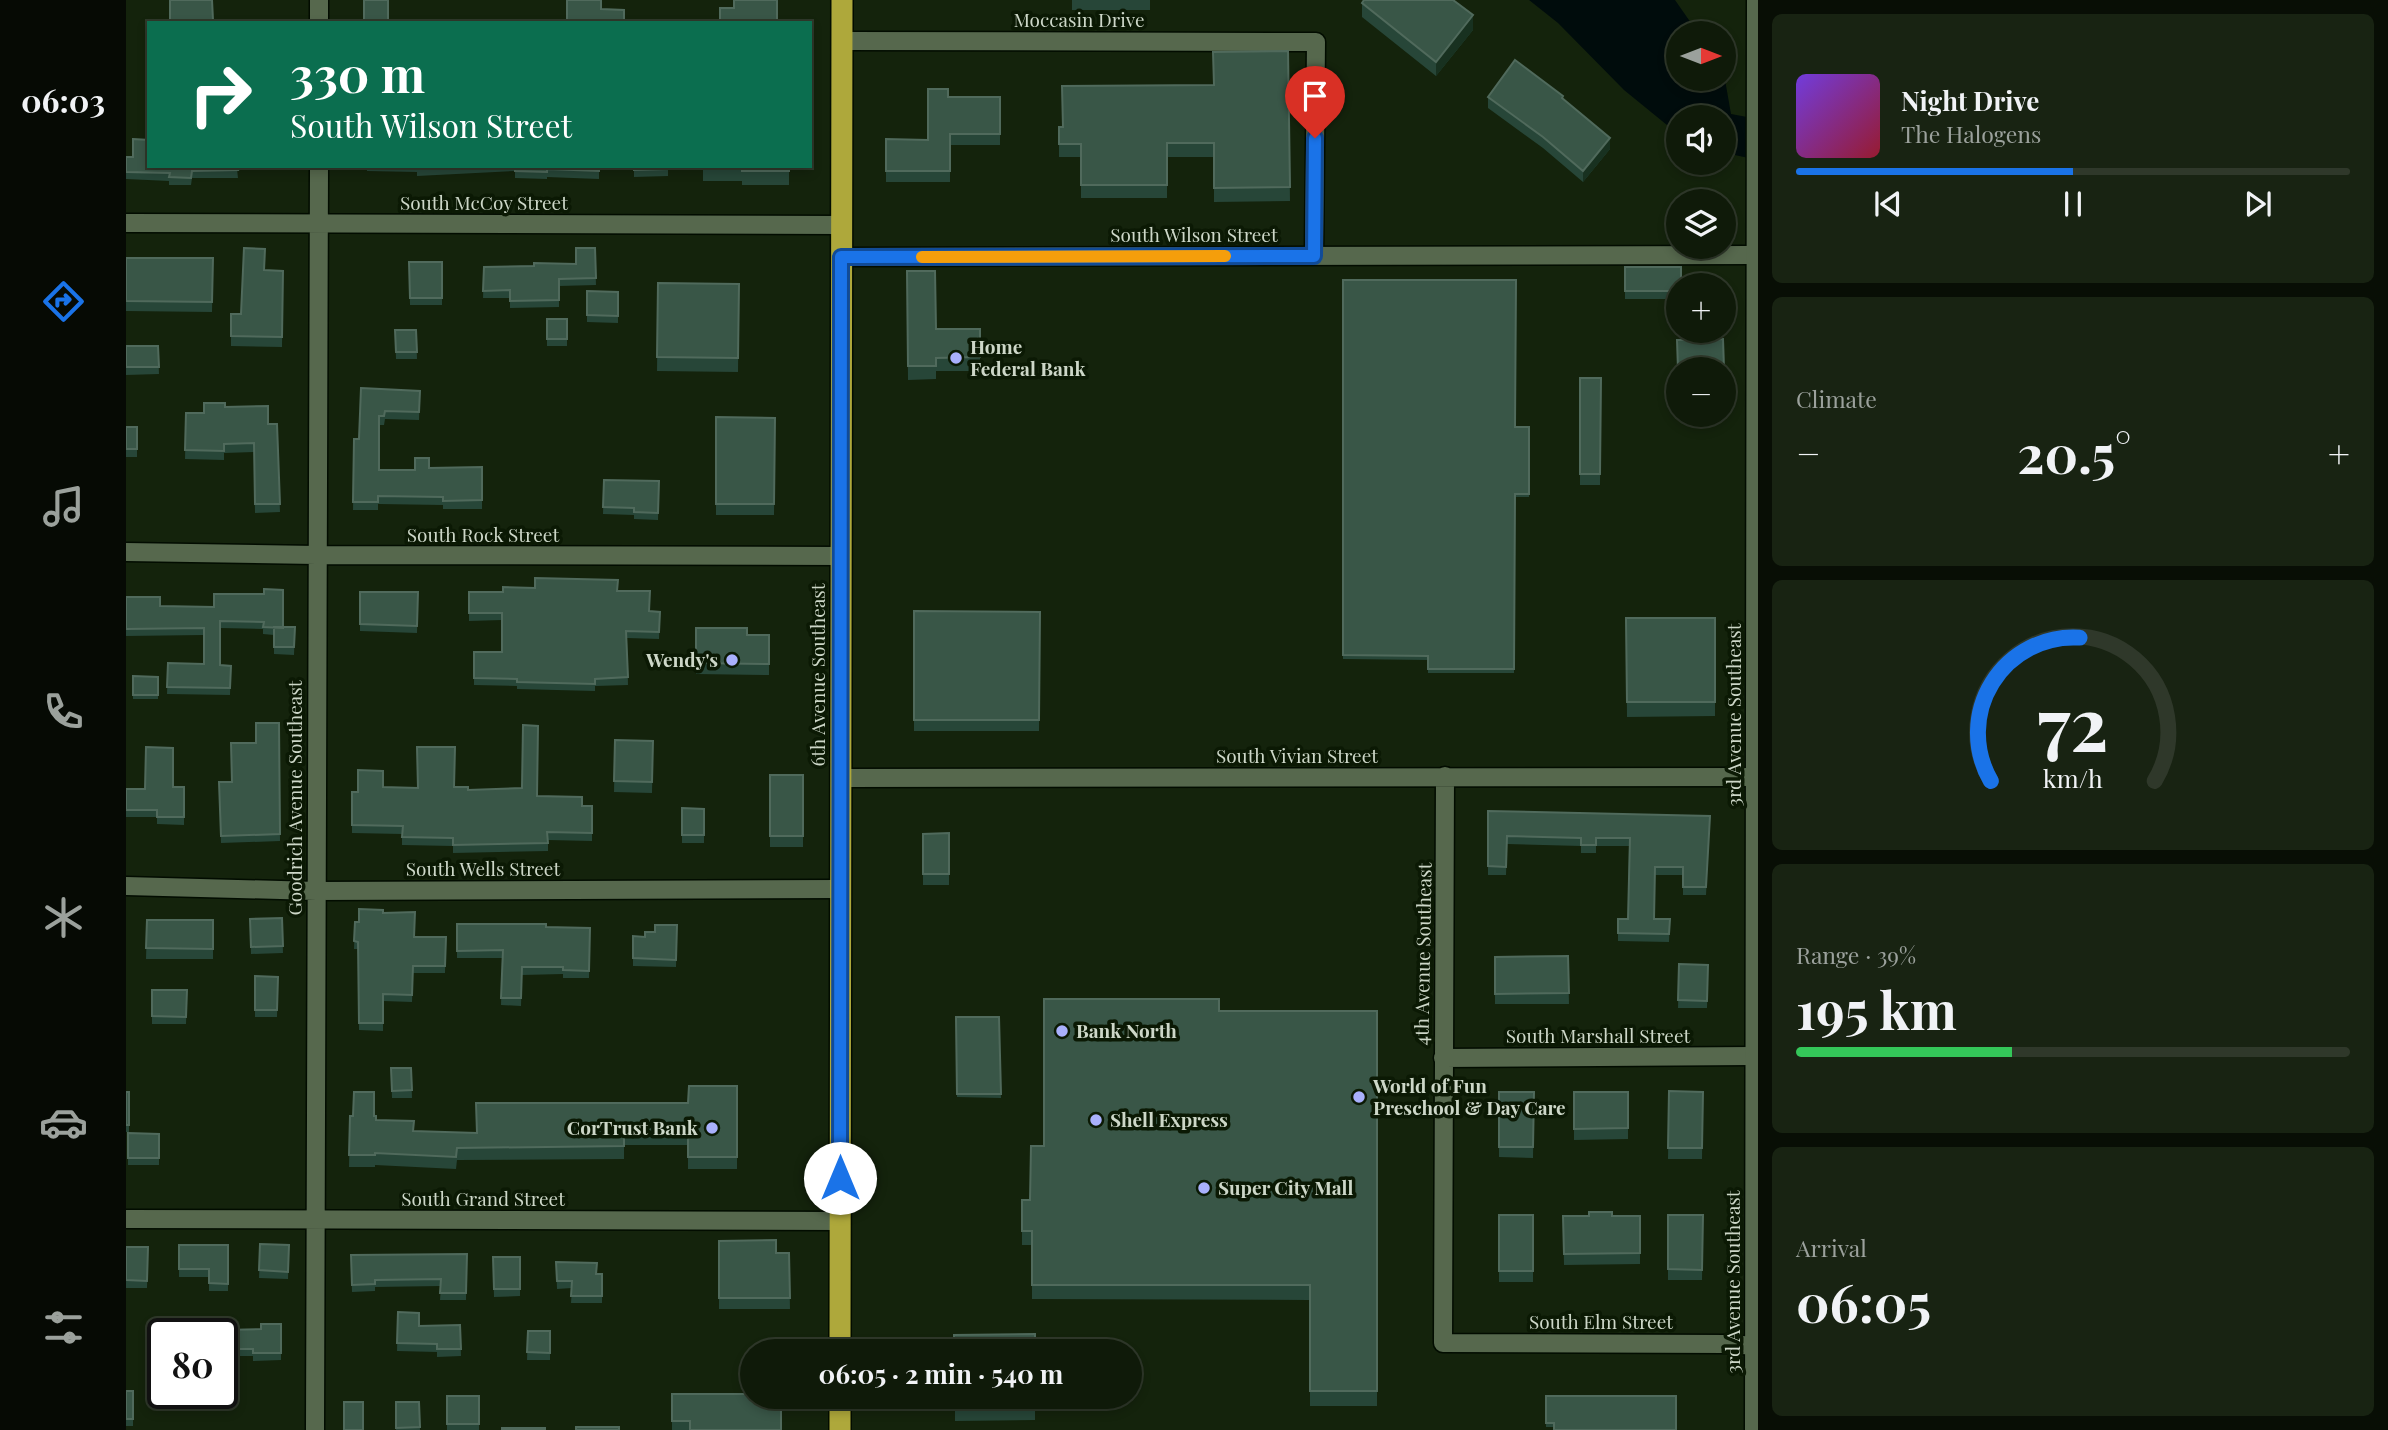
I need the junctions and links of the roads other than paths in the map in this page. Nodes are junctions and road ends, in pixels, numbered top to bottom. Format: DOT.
graph roads {
  1 [pos="319,0"];
  2 [pos="842,0"];
  3 [pos="1756,0"];
  4 [pos="319,21"];
  5 [pos="842,41"];
  6 [pos="1757,100"];
  7 [pos="318,168"];
  8 [pos="1757,169"];
  9 [pos="126,223"];
  10 [pos="318,223"];
  11 [pos="841,225"];
  12 [pos="1756,255"];
  13 [pos="1314,256"];
  14 [pos="841,257"];
  15 [pos="126,552"];
  16 [pos="316,555"];
  17 [pos="841,556"];
  18 [pos="1445,776"];
  19 [pos="1755,777"];
  20 [pos="840,778"];
  21 [pos="126,886"];
  22 [pos="840,889"];
  23 [pos="316,891"];
  24 [pos="1753,1056"];
  25 [pos="1443,1058"];
  26 [pos="126,1219"];
  27 [pos="315,1220"];
  28 [pos="840,1221"];
  29 [pos="840,1339"];
  30 [pos="1443,1343"];
  31 [pos="1756,1346"];
  32 [pos="840,1409"];
  33 [pos="315,1430"];
  34 [pos="840,1430"];
  35 [pos="1754,1430"];
  1 -- 4 [label="street"];
  2 -- 5 [label="highway, 6th Avenue Southeast"];
  3 -- 6 [label="street, 3rd Avenue Southeast"];
  5 -- 11 [label="highway, 6th Avenue Southeast"];
  5 -- 13 [label="street, Moccasin Drive"];
  6 -- 8 [label="street, 3rd Avenue Southeast"];
  7 -- 10 [label="street, Goodrich Avenue Southeast"];
  8 -- 12 [label="street, 3rd Avenue Southeast"];
  9 -- 10 [label="street, South McCoy Street"];
  10 -- 11 [label="street, South McCoy Street"];
  10 -- 16 [label="street, Goodrich Avenue Southeast"];
  11 -- 14 [label="highway, 6th Avenue Southeast"];
  12 -- 13 [label="street, South Wilson Street"];
  12 -- 19 [label="street, 3rd Avenue Southeast"];
  13 -- 14 [label="street, South Wilson Street"];
  14 -- 17 [label="highway, 6th Avenue Southeast"];
  15 -- 16 [label="street, South Rock Street"];
  16 -- 17 [label="street, South Rock Street"];
  16 -- 23 [label="street, Goodrich Avenue Southeast"];
  17 -- 20 [label="highway, 6th Avenue Southeast"];
  18 -- 19 [label="street, South Vivian Street"];
  18 -- 20 [label="street, South Vivian Street"];
  18 -- 25 [label="street, 4th Avenue Southeast"];
  19 -- 24 [label="street, 3rd Avenue Southeast"];
  20 -- 22 [label="highway, 6th Avenue Southeast"];
  21 -- 23 [label="street, South Wells Street"];
  22 -- 23 [label="street, South Wells Street"];
  22 -- 28 [label="highway, 6th Avenue Southeast"];
  23 -- 27 [label="street, Goodrich Avenue Southeast"];
  24 -- 25 [label="street, South Marshall Street"];
  24 -- 31 [label="street, 3rd Avenue Southeast"];
  25 -- 30 [label="street, 4th Avenue Southeast"];
  26 -- 27 [label="street, South Grand Street"];
  27 -- 28 [label="street, South Grand Street"];
  27 -- 33 [label="street, Goodrich Avenue Southeast"];
  28 -- 29 [label="highway, 6th Avenue Southeast"];
  30 -- 31 [label="street, South Elm Street"];
  31 -- 35 [label="street, 3rd Avenue Southeast"];
  32 -- 34 [label="highway"];
}
